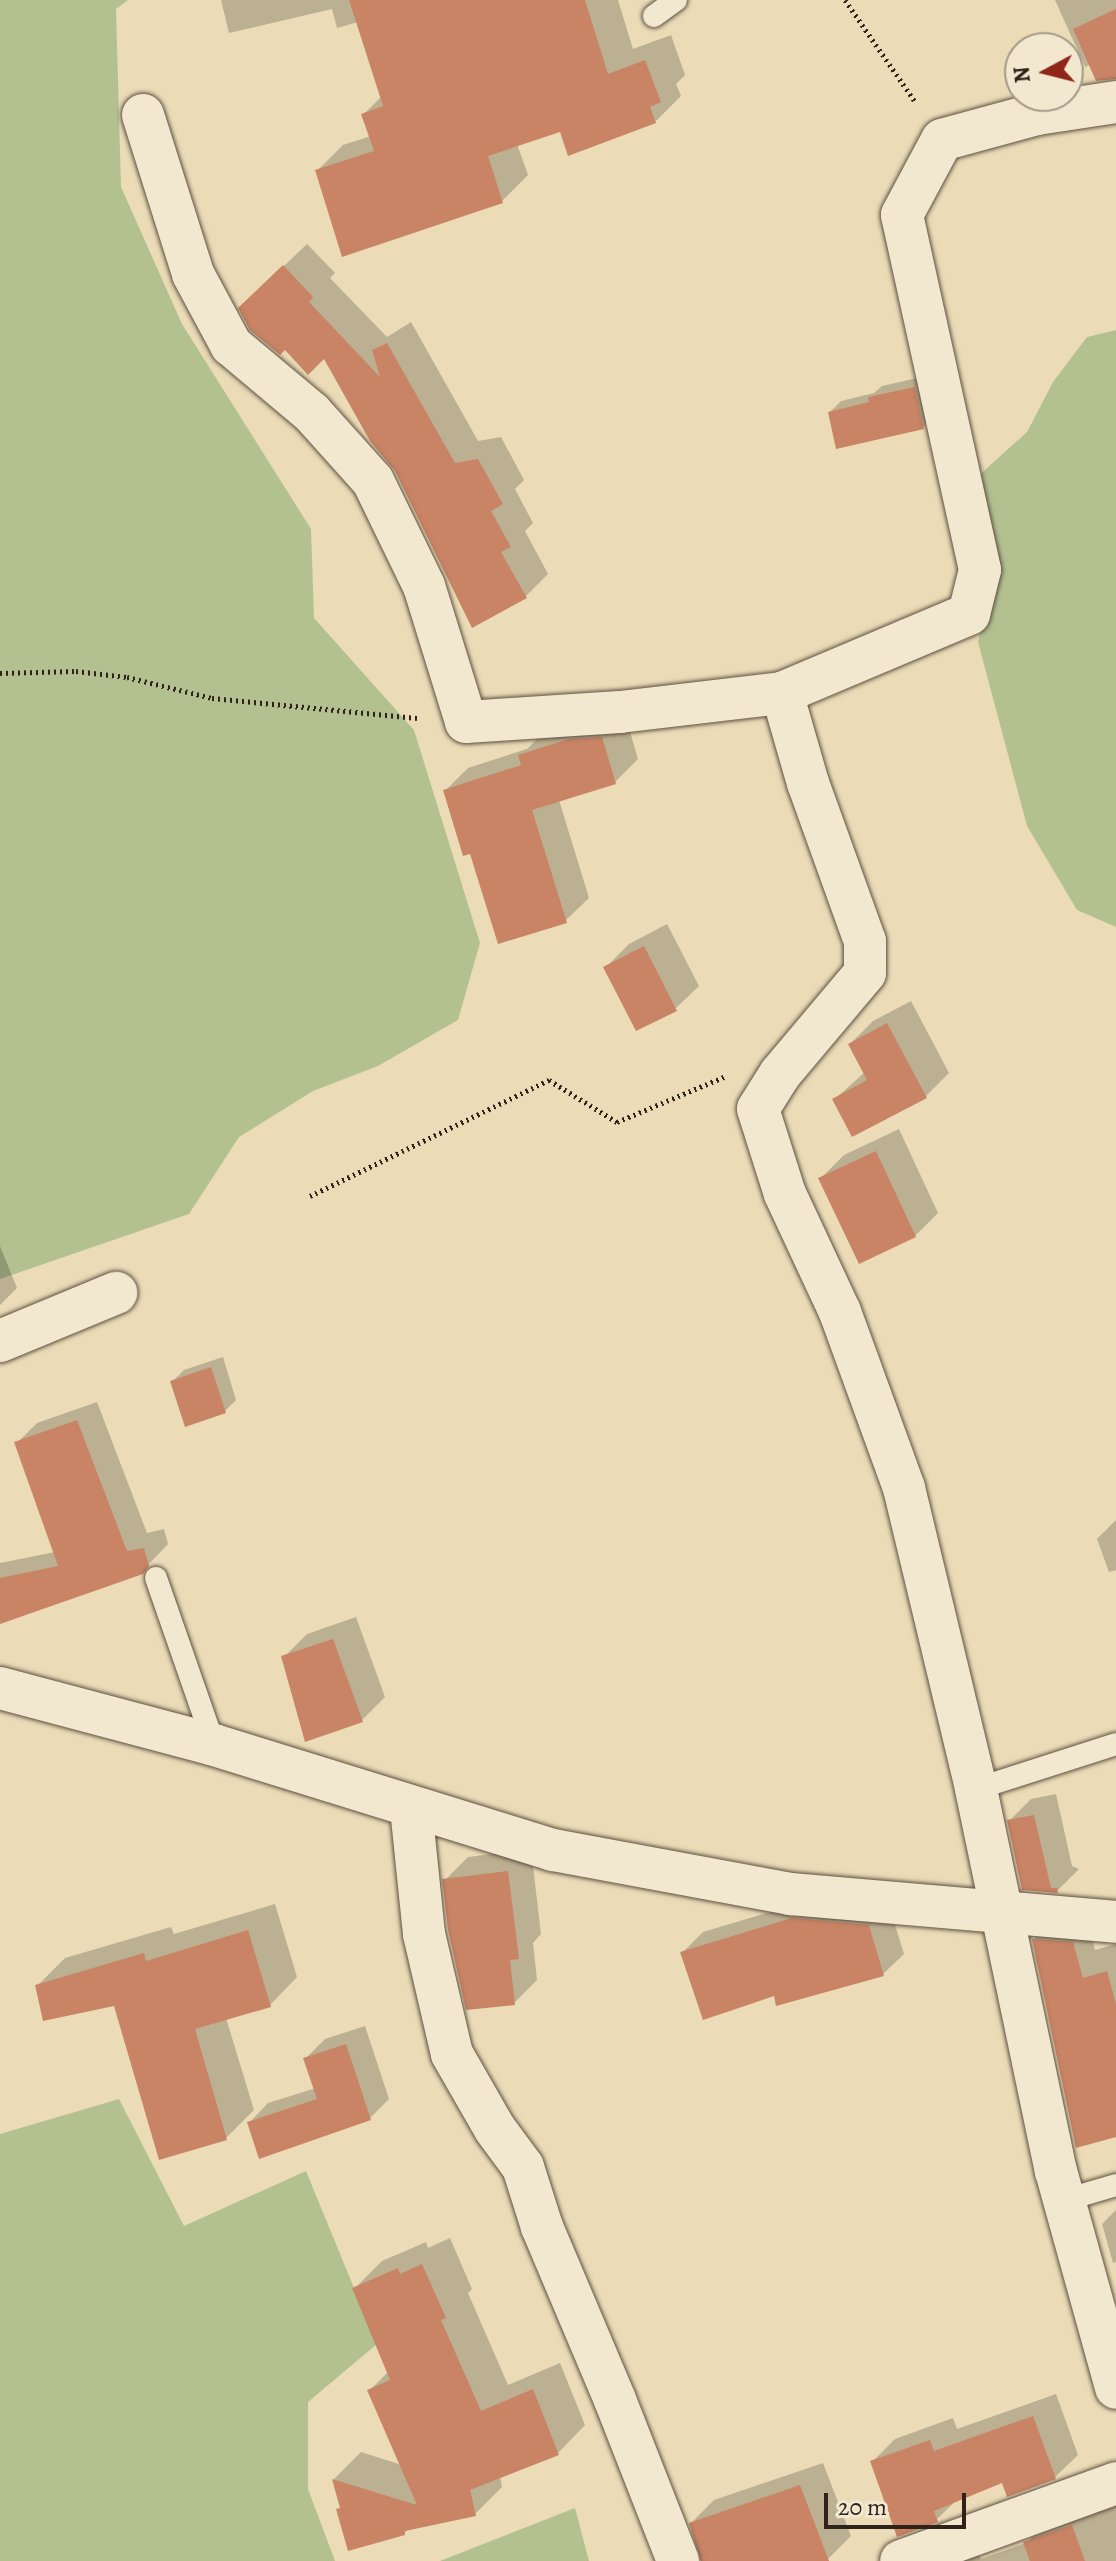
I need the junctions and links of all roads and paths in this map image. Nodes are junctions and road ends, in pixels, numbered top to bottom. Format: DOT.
graph roads {
  1 [pos="676,0"];
  2 [pos="845,0"];
  3 [pos="654,16"];
  4 [pos="1116,102"];
  5 [pos="143,115"];
  6 [pos="942,140"];
  7 [pos="0,673"];
  8 [pos="782,693"];
  9 [pos="466,722"];
  10 [pos="780,1074"];
  11 [pos="310,1196"];
  12 [pos="116,1293"];
  13 [pos="0,1341"];
  14 [pos="156,1578"];
  15 [pos="0,1688"];
  16 [pos="1116,1744"];
  17 [pos="214,1745"];
  18 [pos="976,1789"];
  19 [pos="411,1808"];
  20 [pos="1000,1911"];
  21 [pos="1116,1922"];
  22 [pos="1116,2185"];
  23 [pos="1065,2200"];
  24 [pos="1116,2388"];
  25 [pos="1116,2483"];
  26 [pos="678,2561"];
  27 [pos="901,2561"];
  1 -- 3 [label="lane"];
  2 -- 6 [label="path"];
  4 -- 6 [label="street"];
  5 -- 9 [label="street"];
  6 -- 8 [label="street"];
  7 -- 9 [label="path"];
  8 -- 9 [label="street"];
  8 -- 10 [label="street"];
  10 -- 11 [label="path"];
  10 -- 18 [label="street"];
  12 -- 13 [label="street"];
  14 -- 17 [label="lane"];
  15 -- 17 [label="street"];
  16 -- 18 [label="lane"];
  17 -- 19 [label="street"];
  18 -- 20 [label="street"];
  19 -- 20 [label="street"];
  19 -- 26 [label="street"];
  20 -- 21 [label="street"];
  20 -- 23 [label="street"];
  22 -- 23 [label="lane"];
  23 -- 24 [label="street"];
  25 -- 27 [label="street"];
}
